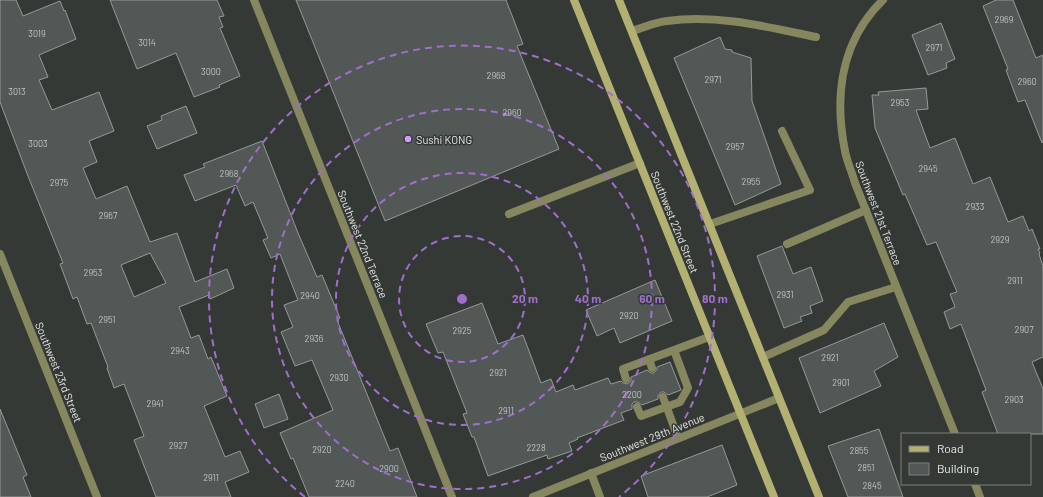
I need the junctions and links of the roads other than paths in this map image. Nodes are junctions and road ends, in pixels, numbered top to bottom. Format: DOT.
graph roads {
  1 [pos="254,0"];
  2 [pos="574,0"];
  3 [pos="619,0"];
  4 [pos="881,1"];
  5 [pos="632,31"];
  6 [pos="816,37"];
  7 [pos="782,131"];
  8 [pos="640,163"];
  9 [pos="866,210"];
  10 [pos="509,214"];
  11 [pos="710,224"];
  12 [pos="787,244"];
  13 [pos="0,254"];
  14 [pos="896,287"];
  15 [pos="710,337"];
  16 [pos="674,350"];
  17 [pos="763,357"];
  18 [pos="649,359"];
  19 [pos="652,368"];
  20 [pos="626,378"];
  21 [pos="663,397"];
  22 [pos="779,398"];
  23 [pos="637,407"];
  24 [pos="666,407"];
  25 [pos="740,413"];
  26 [pos="955,433"];
  27 [pos="678,438"];
  28 [pos="591,473"];
  29 [pos="975,485"];
  30 [pos="97,497"];
  31 [pos="452,497"];
  32 [pos="533,497"];
  33 [pos="600,497"];
  34 [pos="774,497"];
  35 [pos="819,497"];
  36 [pos="980,497"];
  1 -- 31 [label="street, Southwest 22nd Terrace"];
  2 -- 8 [label="main road, Southwest 22nd Street"];
  3 -- 5 [label="main road"];
  4 -- 9 [label="street, Southwest 21st Terrace"];
  5 -- 6 [label="street"];
  5 -- 11 [label="main road"];
  7 -- 11 [label="street"];
  8 -- 10 [label="street"];
  8 -- 15 [label="main road, Southwest 22nd Street"];
  9 -- 12 [label="street"];
  9 -- 14 [label="street, Southwest 21st Terrace"];
  11 -- 17 [label="main road"];
  13 -- 30 [label="street, Southwest 23rd Street"];
  14 -- 17 [label="street"];
  14 -- 26 [label="street, Southwest 21st Terrace"];
  15 -- 16 [label="street"];
  15 -- 25 [label="main road, Southwest 22nd Street"];
  16 -- 18 [label="street"];
  16 -- 24 [label="street"];
  17 -- 22 [label="main road"];
  18 -- 19 [label="street"];
  18 -- 20 [label="street"];
  21 -- 24 [label="street"];
  22 -- 25 [label="street, Southwest 29th Avenue"];
  22 -- 35 [label="main road"];
  23 -- 24 [label="street"];
  24 -- 27 [label="street"];
  25 -- 27 [label="street, Southwest 29th Avenue"];
  25 -- 34 [label="main road, Southwest 22nd Street"];
  27 -- 28 [label="street, Southwest 29th Avenue"];
  28 -- 32 [label="street, Southwest 29th Avenue"];
  28 -- 33 [label="street"];
  29 -- 36 [label="street"];
}
